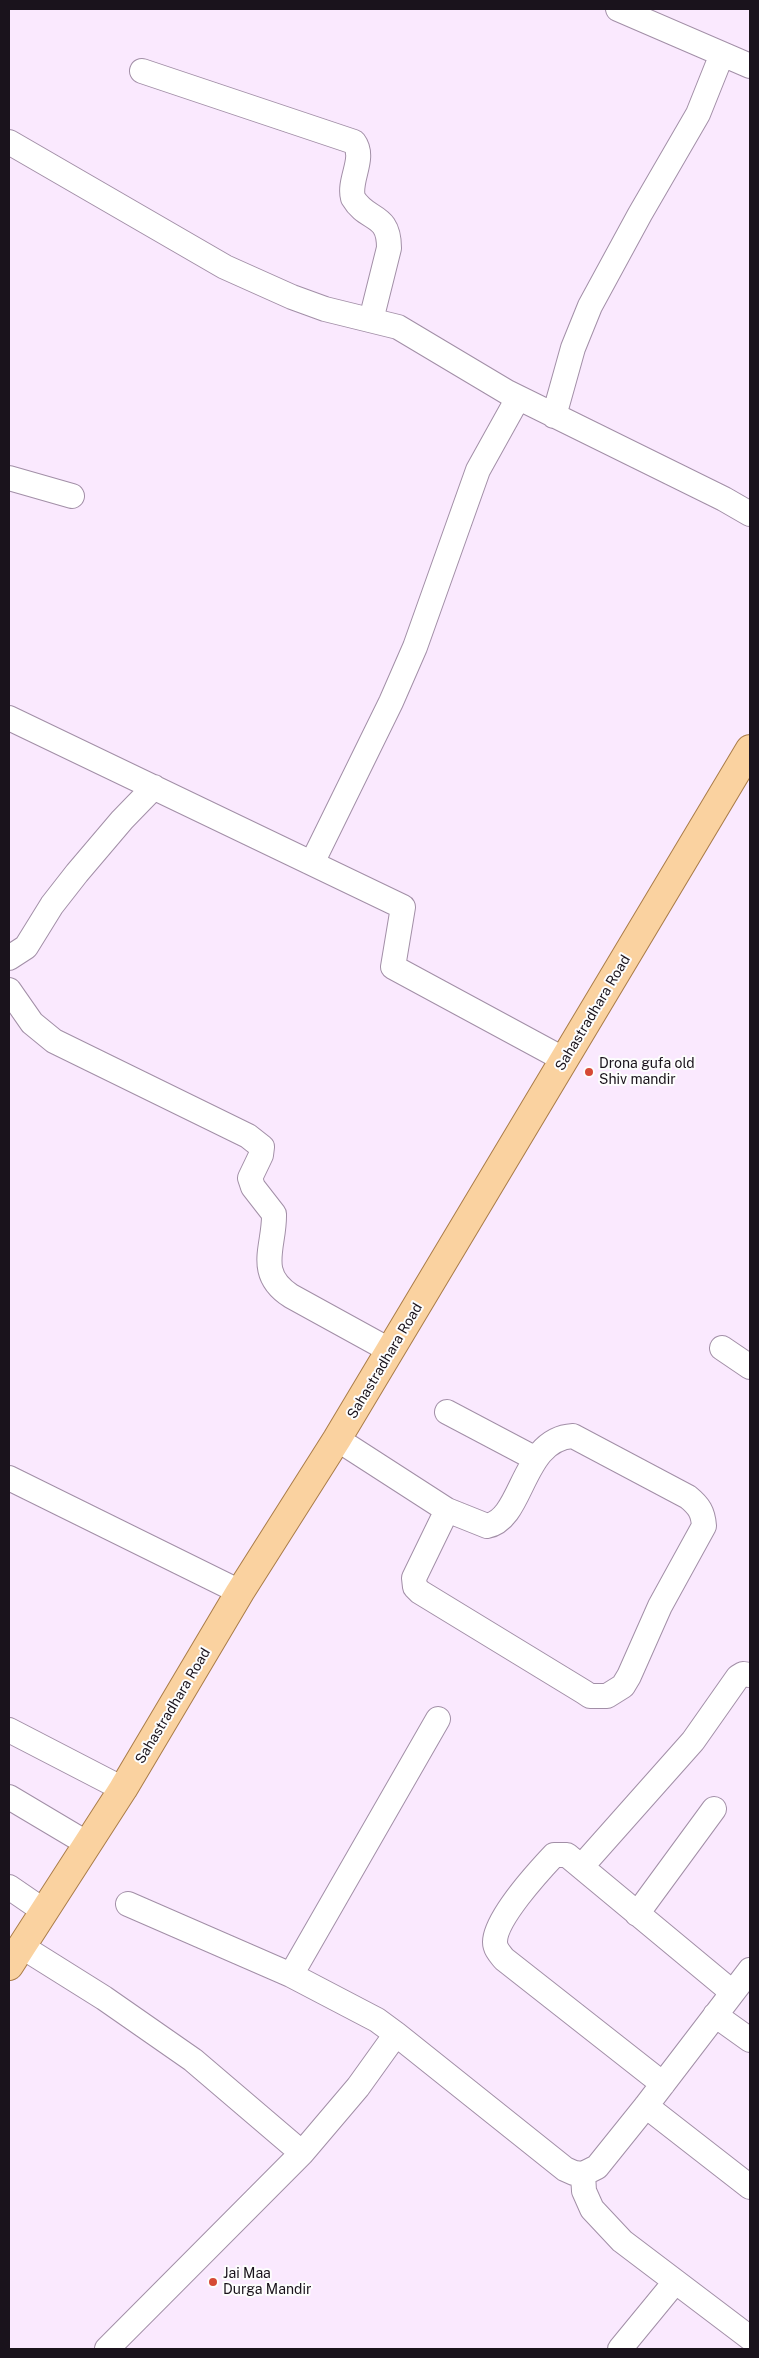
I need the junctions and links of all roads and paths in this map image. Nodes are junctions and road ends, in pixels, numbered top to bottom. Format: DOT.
graph roads {
  1 [pos="618,9"];
  2 [pos="722,54"];
  3 [pos="750,66"];
  4 [pos="142,71"];
  5 [pos="9,142"];
  6 [pos="371,320"];
  7 [pos="518,398"];
  8 [pos="554,416"];
  9 [pos="9,478"];
  10 [pos="72,496"];
  11 [pos="750,514"];
  12 [pos="9,718"];
  13 [pos="750,749"];
  14 [pos="154,787"];
  15 [pos="312,863"];
  16 [pos="9,958"];
  17 [pos="9,990"];
  18 [pos="565,1060"];
  19 [pos="722,1348"];
  20 [pos="391,1351"];
  21 [pos="750,1366"];
  22 [pos="447,1412"];
  23 [pos="337,1439"];
  24 [pos="536,1458"];
  25 [pos="9,1478"];
  26 [pos="447,1510"];
  27 [pos="240,1592"];
  28 [pos="748,1670"];
  29 [pos="438,1718"];
  30 [pos="9,1730"];
  31 [pos="123,1789"];
  32 [pos="9,1797"];
  33 [pos="714,1809"];
  34 [pos="88,1844"];
  35 [pos="582,1866"];
  36 [pos="9,1886"];
  37 [pos="128,1904"];
  38 [pos="44,1911"];
  39 [pos="638,1914"];
  40 [pos="15,1956"];
  41 [pos="750,1970"];
  42 [pos="291,1975"];
  43 [pos="732,1992"];
  44 [pos="715,2015"];
  45 [pos="396,2034"];
  46 [pos="750,2040"];
  47 [pos="663,2084"];
  48 [pos="646,2106"];
  49 [pos="302,2153"];
  50 [pos="583,2174"];
  51 [pos="750,2187"];
  52 [pos="675,2282"];
  53 [pos="750,2338"];
  54 [pos="107,2349"];
  55 [pos="620,2349"];
  1 -- 2 [label="street"];
  2 -- 3 [label="street"];
  2 -- 8 [label="street"];
  4 -- 6 [label="street"];
  5 -- 6 [label="street"];
  6 -- 7 [label="street"];
  7 -- 8 [label="street"];
  7 -- 15 [label="street"];
  8 -- 11 [label="street"];
  9 -- 10 [label="street"];
  12 -- 14 [label="street"];
  13 -- 18 [label="main road, Sahastradhara Road"];
  14 -- 15 [label="street"];
  14 -- 16 [label="street"];
  15 -- 18 [label="street"];
  17 -- 20 [label="street"];
  18 -- 20 [label="main road, Sahastradhara Road"];
  19 -- 21 [label="street"];
  20 -- 23 [label="main road, Sahastradhara Road"];
  22 -- 24 [label="street"];
  23 -- 26 [label="street"];
  23 -- 27 [label="main road, Sahastradhara Road"];
  24 -- 26 [label="street"];
  24 -- 26 [label="street"];
  25 -- 27 [label="street"];
  27 -- 31 [label="main road, Sahastradhara Road"];
  28 -- 35 [label="street"];
  29 -- 42 [label="street"];
  30 -- 31 [label="street"];
  31 -- 34 [label="main road, Sahastradhara Road"];
  32 -- 34 [label="street"];
  33 -- 39 [label="street"];
  34 -- 38 [label="main road, Sahastradhara Road"];
  35 -- 39 [label="street"];
  35 -- 47 [label="street"];
  36 -- 38 [label="street"];
  37 -- 42 [label="street"];
  38 -- 40 [label="main road, Sahastradhara Road"];
  39 -- 43 [label="street"];
  40 -- 49 [label="street"];
  41 -- 43 [label="street"];
  42 -- 45 [label="street"];
  43 -- 44 [label="street"];
  44 -- 46 [label="street"];
  44 -- 47 [label="street"];
  45 -- 49 [label="street"];
  45 -- 50 [label="street"];
  47 -- 48 [label="street"];
  48 -- 50 [label="street"];
  48 -- 51 [label="street"];
  49 -- 54 [label="street"];
  50 -- 52 [label="street"];
  52 -- 53 [label="street"];
  52 -- 55 [label="street"];
}
